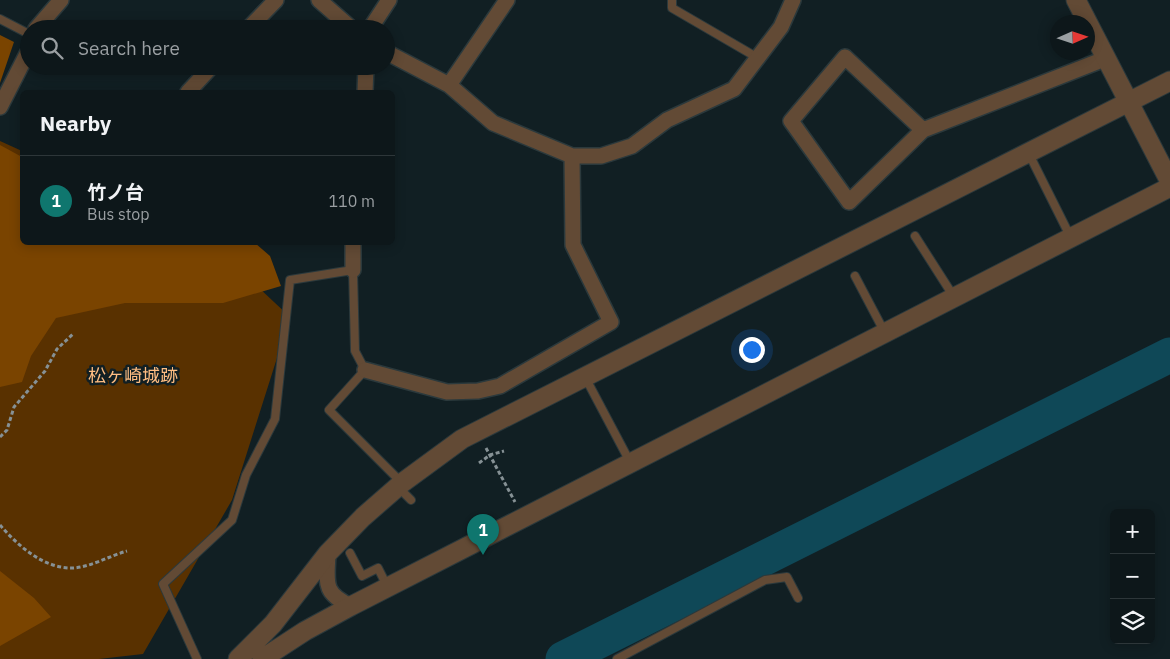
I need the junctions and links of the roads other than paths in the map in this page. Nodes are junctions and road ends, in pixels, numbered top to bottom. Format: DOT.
graph roads {
  1 [pos="61,0"];
  2 [pos="276,0"];
  3 [pos="319,0"];
  4 [pos="389,0"];
  5 [pos="507,0"];
  6 [pos="672,0"];
  7 [pos="793,0"];
  8 [pos="1076,0"];
  9 [pos="0,18"];
  10 [pos="44,20"];
  11 [pos="257,20"];
  12 [pos="342,20"];
  13 [pos="376,20"];
  14 [pos="20,29"];
  15 [pos="395,57"];
  16 [pos="758,58"];
  17 [pos="1107,58"];
  18 [pos="20,68"];
  19 [pos="204,75"];
  20 [pos="366,75"];
  21 [pos="1170,81"];
  22 [pos="449,85"];
  23 [pos="190,90"];
  24 [pos="365,90"];
  25 [pos="1128,102"];
  26 [pos="0,107"];
  27 [pos="923,130"];
  28 [pos="1028,152"];
  29 [pos="572,156"];
  30 [pos="1170,182"];
  31 [pos="1170,187"];
  32 [pos="915,236"];
  33 [pos="1072,238"];
  34 [pos="353,245"];
  35 [pos="353,270"];
  36 [pos="855,276"];
  37 [pos="954,297"];
  38 [pos="885,332"];
  39 [pos="365,370"];
  40 [pos="585,376"];
  41 [pos="631,464"];
  42 [pos="404,490"];
  43 [pos="328,553"];
  44 [pos="350,553"];
  45 [pos="388,588"];
  46 [pos="798,598"];
  47 [pos="352,606"];
  48 [pos="197,659"];
  49 [pos="238,659"];
  50 [pos="262,659"];
  51 [pos="617,659"];
  1 -- 10 [label="street"];
  2 -- 11 [label="street"];
  3 -- 12 [label="street"];
  4 -- 13 [label="street"];
  5 -- 22 [label="street"];
  6 -- 16 [label="lane"];
  7 -- 16 [label="street"];
  8 -- 17 [label="street"];
  9 -- 14 [label="lane"];
  15 -- 22 [label="street"];
  16 -- 29 [label="street"];
  17 -- 25 [label="street"];
  17 -- 27 [label="street"];
  18 -- 26 [label="street"];
  19 -- 23 [label="street"];
  20 -- 24 [label="street"];
  21 -- 25 [label="street"];
  22 -- 29 [label="street"];
  25 -- 28 [label="street"];
  25 -- 30 [label="street"];
  27 -- 27 [label="street"];
  28 -- 33 [label="lane"];
  28 -- 40 [label="street"];
  29 -- 39 [label="street"];
  31 -- 33 [label="street"];
  32 -- 37 [label="lane"];
  33 -- 37 [label="street"];
  34 -- 35 [label="street"];
  35 -- 39 [label="lane"];
  35 -- 48 [label="lane"];
  36 -- 38 [label="lane"];
  37 -- 38 [label="street"];
  38 -- 41 [label="street"];
  39 -- 42 [label="lane"];
  40 -- 41 [label="lane"];
  40 -- 42 [label="street"];
  41 -- 45 [label="street"];
  42 -- 43 [label="street"];
  43 -- 47 [label="street"];
  43 -- 49 [label="street"];
  44 -- 45 [label="lane"];
  45 -- 47 [label="street"];
  46 -- 51 [label="lane"];
  47 -- 50 [label="street"];
}
